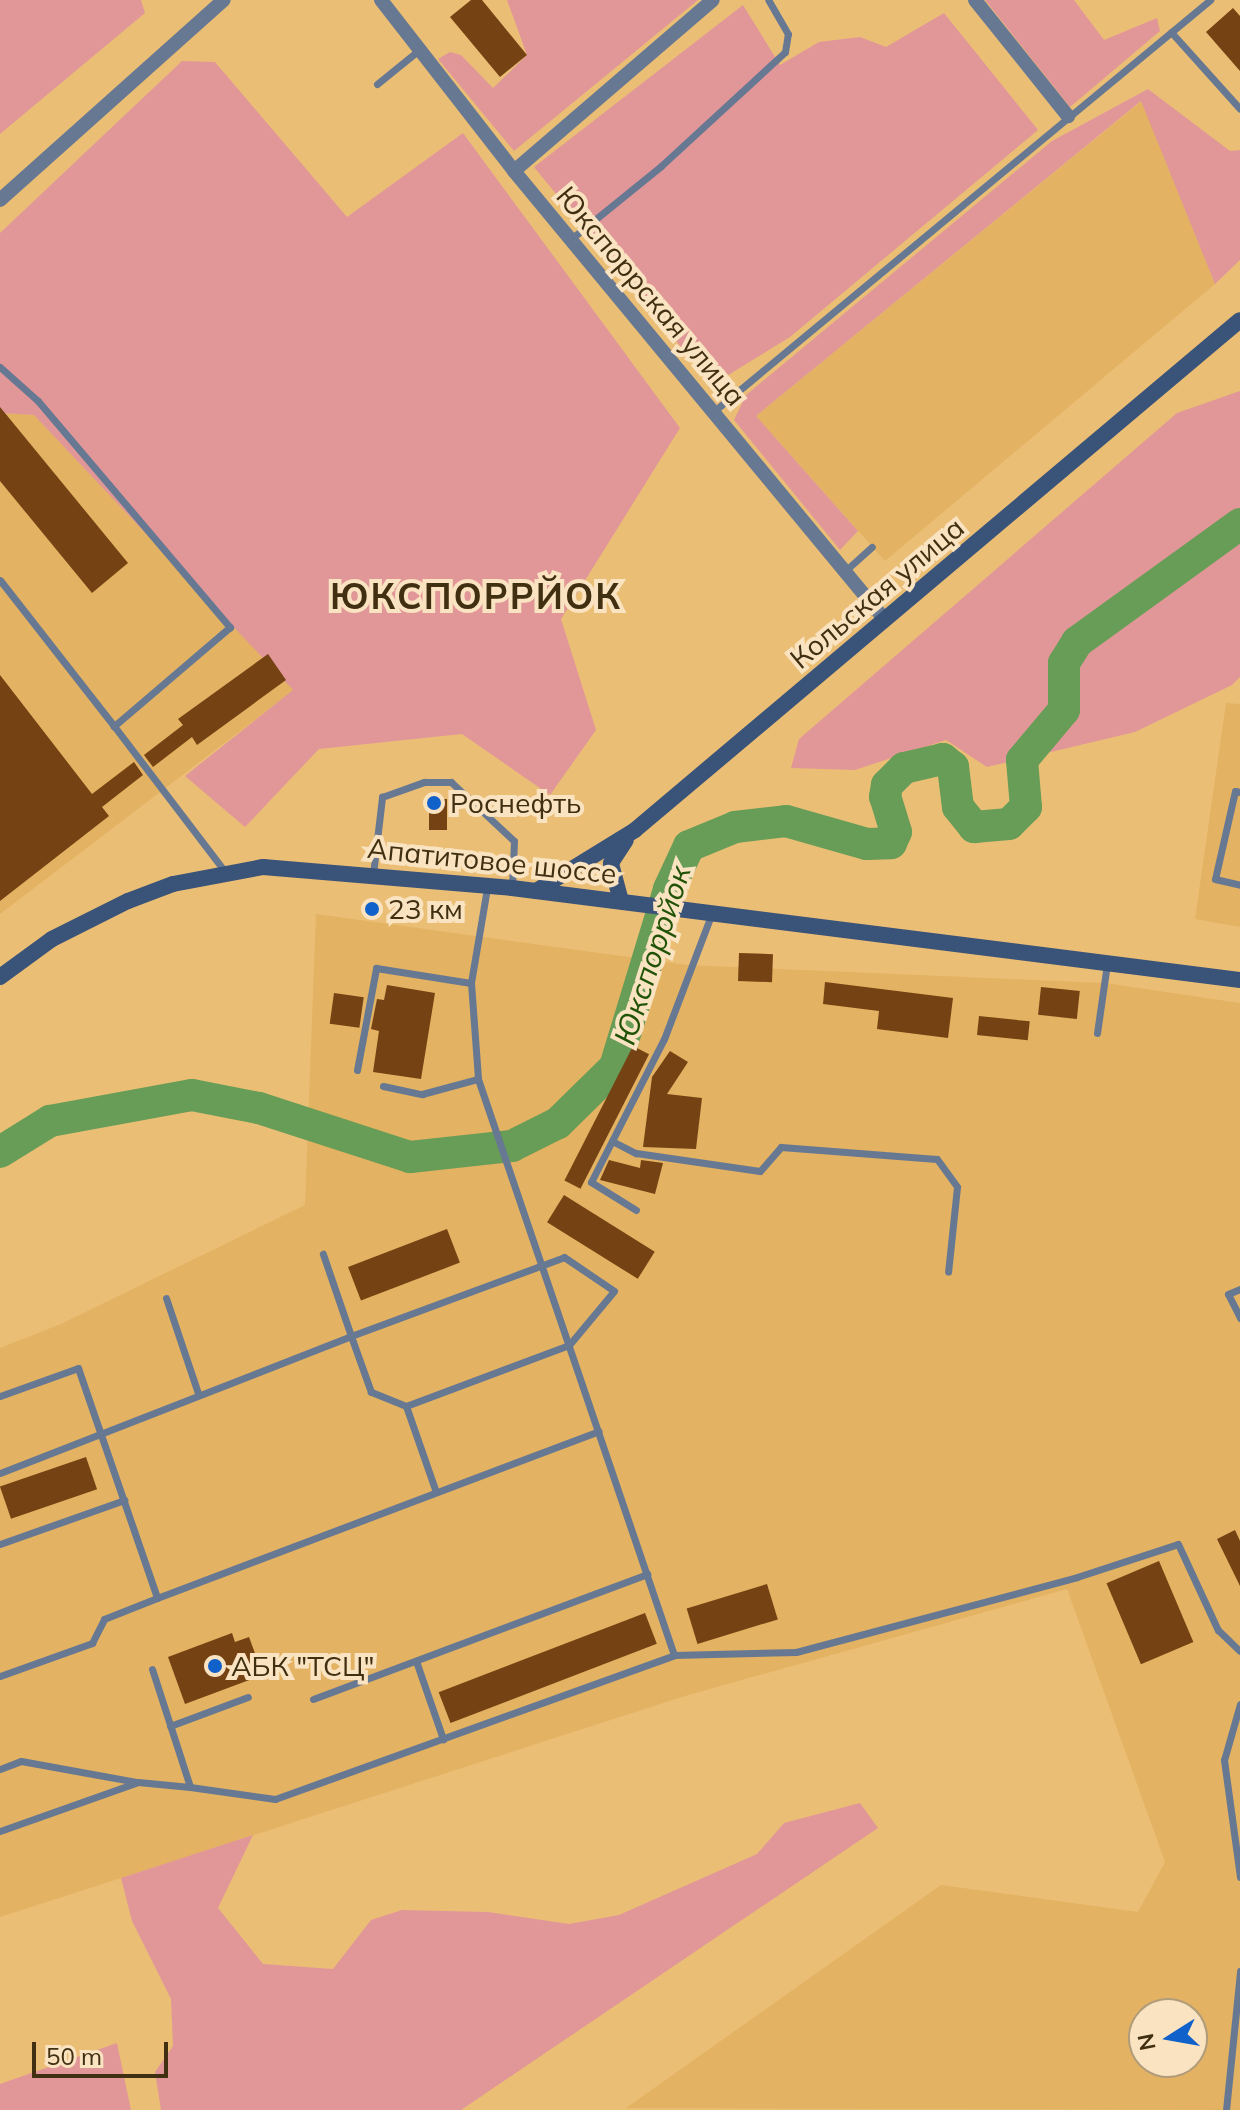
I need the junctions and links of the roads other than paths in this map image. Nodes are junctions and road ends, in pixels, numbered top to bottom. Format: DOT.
graph roads {
  1 [pos="224,0"];
  2 [pos="381,0"];
  3 [pos="713,0"];
  4 [pos="768,0"];
  5 [pos="975,0"];
  6 [pos="1210,0"];
  7 [pos="1171,32"];
  8 [pos="420,50"];
  9 [pos="377,84"];
  10 [pos="1240,109"];
  11 [pos="1068,116"];
  12 [pos="514,171"];
  13 [pos="0,200"];
  14 [pos="571,239"];
  15 [pos="1240,320"];
  16 [pos="0,367"];
  17 [pos="713,412"];
  18 [pos="872,547"];
  19 [pos="845,571"];
  20 [pos="0,580"];
  21 [pos="885,620"];
  22 [pos="114,726"];
  23 [pos="1240,792"];
  24 [pos="635,830"];
  25 [pos="226,873"];
  26 [pos="373,874"];
  27 [pos="488,885"];
  28 [pos="1240,885"];
  29 [pos="512,888"];
  30 [pos="536,891"];
  31 [pos="621,901"];
  32 [pos="712,912"];
  33 [pos="1107,963"];
  34 [pos="0,977"];
  35 [pos="1240,980"];
  36 [pos="471,983"];
  37 [pos="1097,1033"];
  38 [pos="357,1070"];
  39 [pos="479,1081"];
  40 [pos="383,1086"];
  41 [pos="612,1141"];
  42 [pos="636,1210"];
  43 [pos="323,1254"];
  44 [pos="542,1265"];
  45 [pos="948,1272"];
  46 [pos="1240,1289"];
  47 [pos="166,1298"];
  48 [pos="1240,1318"];
  49 [pos="351,1336"];
  50 [pos="569,1345"];
  51 [pos="198,1393"];
  52 [pos="0,1396"];
  53 [pos="406,1406"];
  54 [pos="598,1431"];
  55 [pos="102,1436"];
  56 [pos="0,1473"];
  57 [pos="436,1492"];
  58 [pos="124,1500"];
  59 [pos="0,1544"];
  60 [pos="647,1574"];
  61 [pos="157,1598"];
  62 [pos="1240,1651"];
  63 [pos="674,1655"];
  64 [pos="416,1661"];
  65 [pos="152,1669"];
  66 [pos="0,1676"];
  67 [pos="248,1697"];
  68 [pos="313,1699"];
  69 [pos="1240,1704"];
  70 [pos="170,1726"];
  71 [pos="443,1739"];
  72 [pos="0,1769"];
  73 [pos="138,1782"];
  74 [pos="190,1787"];
  75 [pos="0,1831"];
  76 [pos="1240,1877"];
  77 [pos="1240,1971"];
  78 [pos="1226,2110"];
  1 -- 13 [label="street"];
  2 -- 8 [label="street, Юкспоррская улица"];
  3 -- 12 [label="street"];
  4 -- 14 [label="lane"];
  5 -- 11 [label="street"];
  6 -- 7 [label="lane"];
  7 -- 10 [label="lane"];
  7 -- 11 [label="lane"];
  8 -- 9 [label="lane"];
  8 -- 12 [label="street, Юкспоррская улица"];
  11 -- 17 [label="lane"];
  12 -- 14 [label="street, Юкспоррская улица"];
  14 -- 17 [label="street, Юкспоррская улица"];
  15 -- 21 [label="street, Кольская улица"];
  16 -- 22 [label="lane"];
  17 -- 19 [label="street, Юкспоррская улица"];
  18 -- 19 [label="lane"];
  19 -- 21 [label="street, Юкспоррская улица"];
  20 -- 22 [label="lane"];
  21 -- 24 [label="street, Кольская улица"];
  22 -- 25 [label="lane"];
  23 -- 28 [label="lane"];
  24 -- 30 [label="street, Кольская улица"];
  24 -- 31 [label="street"];
  25 -- 26 [label="street, Апатитовое шоссе"];
  25 -- 34 [label="street, Апатитовое шоссе"];
  26 -- 27 [label="street, Апатитовое шоссе"];
  26 -- 29 [label="lane"];
  27 -- 29 [label="street, Апатитовое шоссе"];
  27 -- 36 [label="lane"];
  29 -- 30 [label="street, Апатитовое шоссе"];
  30 -- 31 [label="street, Апатитовое шоссе"];
  31 -- 32 [label="street, Апатитовое шоссе"];
  32 -- 33 [label="street, Апатитовое шоссе"];
  32 -- 41 [label="lane"];
  33 -- 35 [label="street, Апатитовое шоссе"];
  33 -- 37 [label="lane"];
  36 -- 38 [label="lane"];
  36 -- 39 [label="lane"];
  39 -- 40 [label="lane"];
  39 -- 44 [label="lane"];
  41 -- 42 [label="lane"];
  41 -- 45 [label="lane"];
  43 -- 49 [label="lane"];
  44 -- 49 [label="lane"];
  44 -- 50 [label="lane"];
  44 -- 50 [label="lane"];
  46 -- 48 [label="lane"];
  47 -- 51 [label="lane"];
  49 -- 51 [label="lane"];
  49 -- 53 [label="lane"];
  50 -- 53 [label="lane"];
  50 -- 54 [label="lane"];
  51 -- 55 [label="lane"];
  52 -- 55 [label="lane"];
  53 -- 57 [label="lane"];
  54 -- 57 [label="lane"];
  54 -- 60 [label="lane"];
  55 -- 56 [label="lane"];
  55 -- 58 [label="lane"];
  57 -- 61 [label="lane"];
  58 -- 59 [label="lane"];
  58 -- 61 [label="lane"];
  60 -- 63 [label="lane"];
  60 -- 64 [label="lane"];
  61 -- 66 [label="lane"];
  62 -- 63 [label="lane"];
  63 -- 71 [label="lane"];
  64 -- 68 [label="lane"];
  64 -- 71 [label="lane"];
  65 -- 70 [label="lane"];
  67 -- 70 [label="lane"];
  69 -- 76 [label="lane"];
  70 -- 74 [label="lane"];
  71 -- 74 [label="lane"];
  72 -- 73 [label="lane"];
  73 -- 74 [label="lane"];
  73 -- 75 [label="lane"];
  77 -- 78 [label="lane"];
}
